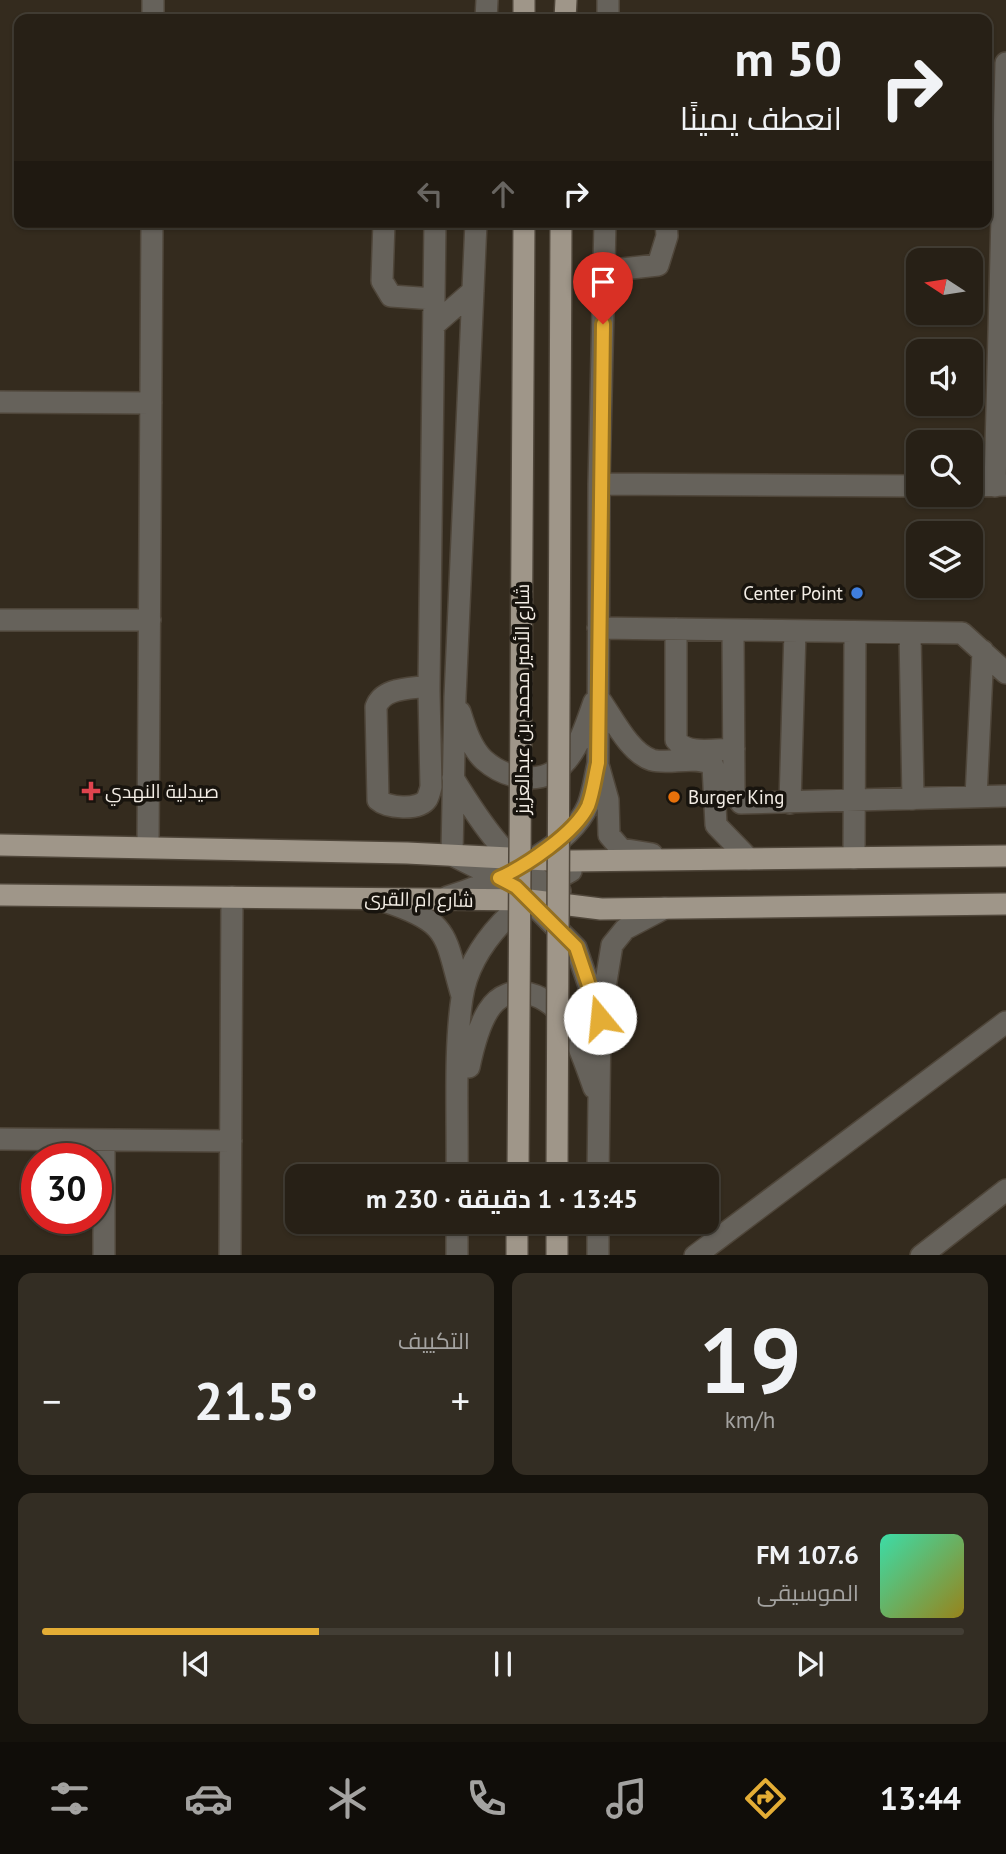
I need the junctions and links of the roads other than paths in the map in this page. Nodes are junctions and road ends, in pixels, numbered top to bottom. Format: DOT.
graph roads {
  1 [pos="1006,63"];
  2 [pos="996,126"];
  3 [pos="1005,159"];
  4 [pos="152,228"];
  5 [pos="384,228"];
  6 [pos="435,228"];
  7 [pos="477,228"];
  8 [pos="524,228"];
  9 [pos="561,228"];
  10 [pos="605,228"];
  11 [pos="666,228"];
  12 [pos="604,271"];
  13 [pos="473,291"];
  14 [pos="434,299"];
  15 [pos="433,325"];
  16 [pos="0,402"];
  17 [pos="151,403"];
  18 [pos="599,484"];
  19 [pos="1000,485"];
  20 [pos="906,486"];
  21 [pos="0,620"];
  22 [pos="150,620"];
  23 [pos="598,628"];
  24 [pos="676,629"];
  25 [pos="733,630"];
  26 [pos="795,631"];
  27 [pos="855,632"];
  28 [pos="910,633"];
  29 [pos="983,651"];
  30 [pos="1006,673"];
  31 [pos="429,689"];
  32 [pos="598,695"];
  33 [pos="455,696"];
  34 [pos="454,722"];
  35 [pos="734,748"];
  36 [pos="598,763"];
  37 [pos="453,778"];
  38 [pos="1006,796"];
  39 [pos="976,797"];
  40 [pos="913,799"];
  41 [pos="853,801"];
  42 [pos="790,803"];
  43 [pos="0,845"];
  44 [pos="148,846"];
  45 [pos="452,855"];
  46 [pos="1006,856"];
  47 [pos="854,858"];
  48 [pos="748,859"];
  49 [pos="685,860"];
  50 [pos="523,861"];
  51 [pos="596,861"];
  52 [pos="499,878"];
  53 [pos="548,886"];
  54 [pos="0,895"];
  55 [pos="232,897"];
  56 [pos="374,898"];
  57 [pos="442,899"];
  58 [pos="528,900"];
  59 [pos="1006,904"];
  60 [pos="686,905"];
  61 [pos="601,909"];
  62 [pos="462,996"];
  63 [pos="600,1018"];
  64 [pos="1006,1022"];
  65 [pos="598,1099"];
  66 [pos="458,1107"];
  67 [pos="0,1139"];
  68 [pos="104,1140"];
  69 [pos="231,1141"];
  70 [pos="457,1164"];
  71 [pos="518,1164"];
  72 [pos="557,1164"];
  73 [pos="598,1164"];
  74 [pos="1006,1190"];
  75 [pos="457,1234"];
  76 [pos="517,1234"];
  77 [pos="557,1234"];
  78 [pos="598,1234"];
  79 [pos="104,1255"];
  80 [pos="230,1255"];
  81 [pos="457,1255"];
  82 [pos="517,1255"];
  83 [pos="557,1255"];
  84 [pos="597,1255"];
  85 [pos="695,1255"];
  86 [pos="921,1255"];
  1 -- 2 [label="street"];
  2 -- 3 [label="street"];
  3 -- 19 [label="street"];
  4 -- 17 [label="street"];
  5 -- 14 [label="street"];
  6 -- 14 [label="street"];
  7 -- 13 [label="street"];
  8 -- 71 [label="main road, شارع الأمير محمد بن عبدالعزيز, bridge"];
  9 -- 72 [label="main road, شارع الأمير محمد بن عبدالعزيز, bridge"];
  10 -- 12 [label="street"];
  11 -- 12 [label="street"];
  12 -- 18 [label="street"];
  13 -- 15 [label="street"];
  13 -- 33 [label="street"];
  14 -- 15 [label="street"];
  15 -- 31 [label="street"];
  16 -- 17 [label="street"];
  17 -- 22 [label="street"];
  18 -- 20 [label="street"];
  18 -- 23 [label="street"];
  21 -- 22 [label="street"];
  22 -- 44 [label="street"];
  23 -- 24 [label="street"];
  23 -- 32 [label="street"];
  24 -- 25 [label="street"];
  24 -- 35 [label="street"];
  25 -- 26 [label="street"];
  25 -- 35 [label="street"];
  26 -- 27 [label="street"];
  26 -- 42 [label="street"];
  27 -- 28 [label="street"];
  27 -- 41 [label="street"];
  28 -- 29 [label="street"];
  28 -- 40 [label="street"];
  29 -- 30 [label="street"];
  29 -- 39 [label="street"];
  31 -- 31 [label="street"];
  31 -- 34 [label="street"];
  32 -- 33 [label="street"];
  32 -- 36 [label="street"];
  32 -- 48 [label="street"];
  33 -- 34 [label="street"];
  34 -- 37 [label="street"];
  35 -- 42 [label="street"];
  36 -- 49 [label="street"];
  36 -- 50 [label="street"];
  37 -- 45 [label="street"];
  37 -- 50 [label="street"];
  38 -- 39 [label="street"];
  39 -- 40 [label="street"];
  40 -- 41 [label="street"];
  41 -- 42 [label="street"];
  41 -- 47 [label="street"];
  43 -- 44 [label="main road"];
  44 -- 45 [label="main road"];
  45 -- 50 [label="main road"];
  45 -- 52 [label="street"];
  46 -- 47 [label="main road"];
  47 -- 48 [label="main road"];
  48 -- 49 [label="main road"];
  49 -- 51 [label="main road"];
  50 -- 51 [label="main road"];
  50 -- 52 [label="street"];
  50 -- 53 [label="street"];
  51 -- 53 [label="street"];
  52 -- 57 [label="street"];
  52 -- 58 [label="street"];
  53 -- 58 [label="street"];
  53 -- 61 [label="street"];
  54 -- 55 [label="main road, شارع ام القرى"];
  55 -- 56 [label="main road, شارع ام القرى"];
  55 -- 69 [label="street"];
  56 -- 57 [label="main road, شارع ام القرى"];
  56 -- 62 [label="street"];
  57 -- 58 [label="main road, شارع ام القرى"];
  58 -- 61 [label="main road, شارع ام القرى"];
  58 -- 62 [label="street"];
  58 -- 63 [label="street"];
  59 -- 60 [label="main road, شارع ام القرى"];
  60 -- 61 [label="main road, شارع ام القرى"];
  60 -- 63 [label="street"];
  62 -- 66 [label="street"];
  63 -- 65 [label="street"];
  64 -- 85 [label="street"];
  65 -- 66 [label="street"];
  65 -- 73 [label="street"];
  66 -- 70 [label="street"];
  67 -- 68 [label="street"];
  68 -- 69 [label="street"];
  68 -- 79 [label="street"];
  69 -- 80 [label="street"];
  74 -- 86 [label="street"];
  75 -- 81 [label="street"];
  76 -- 82 [label="main road"];
  77 -- 83 [label="main road"];
  78 -- 84 [label="street"];
}
